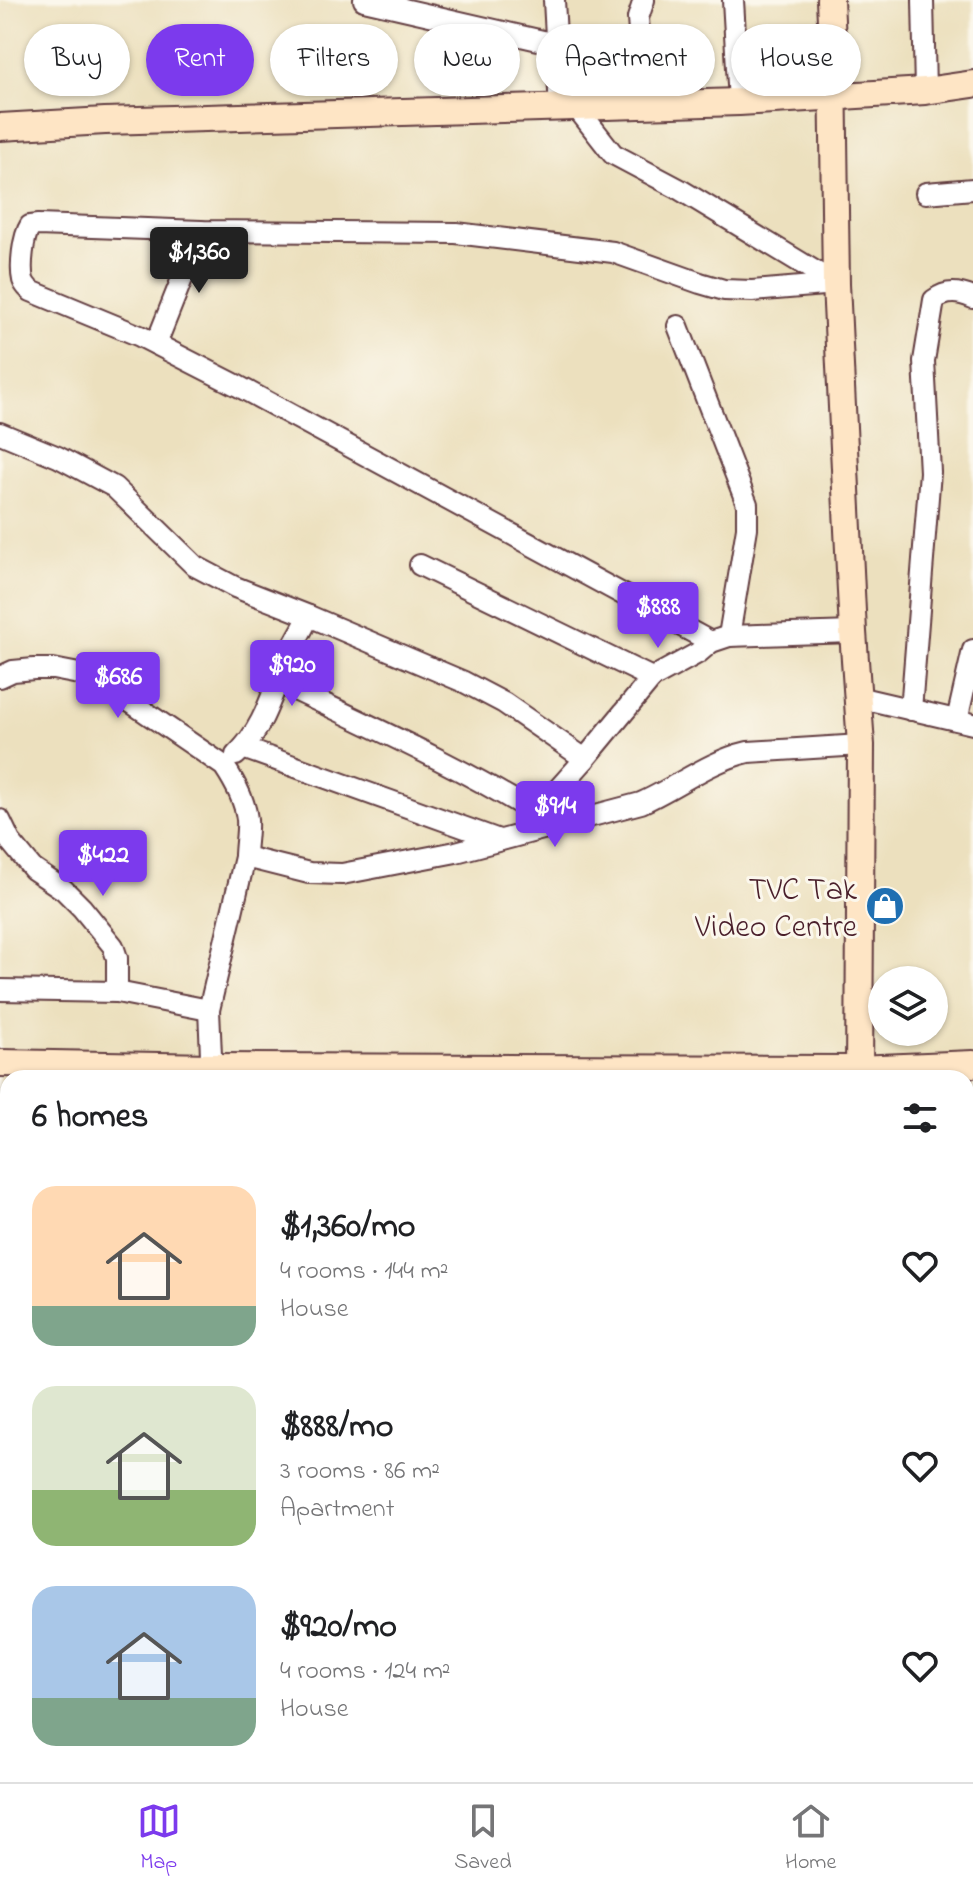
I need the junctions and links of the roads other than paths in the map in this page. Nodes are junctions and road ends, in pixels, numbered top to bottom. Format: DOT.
graph roads {
  1 [pos="364,0"];
  2 [pos="554,0"];
  3 [pos="644,0"];
  4 [pos="733,0"];
  5 [pos="830,0"];
  6 [pos="923,0"];
  7 [pos="555,24"];
  8 [pos="536,39"];
  9 [pos="973,84"];
  10 [pos="925,91"];
  11 [pos="566,96"];
  12 [pos="834,97"];
  13 [pos="739,102"];
  14 [pos="644,106"];
  15 [pos="568,108"];
  16 [pos="0,127"];
  17 [pos="973,189"];
  18 [pos="926,193"];
  19 [pos="201,231"];
  20 [pos="836,284"];
  21 [pos="973,298"];
  22 [pos="678,326"];
  23 [pos="156,344"];
  24 [pos="0,433"];
  25 [pos="420,565"];
  26 [pos="309,616"];
  27 [pos="853,632"];
  28 [pos="720,639"];
  29 [pos="973,650"];
  30 [pos="0,677"];
  31 [pos="652,678"];
  32 [pos="278,682"];
  33 [pos="857,697"];
  34 [pos="911,710"];
  35 [pos="965,722"];
  36 [pos="861,745"];
  37 [pos="243,748"];
  38 [pos="585,759"];
  39 [pos="224,766"];
  40 [pos="536,814"];
  41 [pos="0,820"];
  42 [pos="556,826"];
  43 [pos="5,840"];
  44 [pos="499,840"];
  45 [pos="245,857"];
  46 [pos="0,990"];
  47 [pos="117,992"];
  48 [pos="209,1010"];
  49 [pos="973,1064"];
  50 [pos="10,1068"];
  51 [pos="62,1070"];
  52 [pos="212,1070"];
  53 [pos="858,1070"];
  54 [pos="904,1070"];
  1 -- 8 [label="street"];
  2 -- 7 [label="street"];
  3 -- 14 [label="street"];
  4 -- 13 [label="street"];
  5 -- 12 [label="street"];
  6 -- 10 [label="street"];
  9 -- 10 [label="street"];
  10 -- 12 [label="street"];
  11 -- 15 [label="street"];
  12 -- 13 [label="street"];
  12 -- 20 [label="street"];
  13 -- 14 [label="street"];
  14 -- 15 [label="street"];
  15 -- 16 [label="street"];
  15 -- 20 [label="street"];
  17 -- 18 [label="street"];
  19 -- 20 [label="street"];
  19 -- 23 [label="street"];
  19 -- 23 [label="street"];
  20 -- 27 [label="street"];
  21 -- 34 [label="street"];
  22 -- 28 [label="street"];
  23 -- 28 [label="street"];
  24 -- 26 [label="street"];
  25 -- 31 [label="street"];
  26 -- 32 [label="street"];
  26 -- 38 [label="street"];
  27 -- 28 [label="street"];
  27 -- 33 [label="street"];
  28 -- 31 [label="street"];
  29 -- 35 [label="street"];
  30 -- 39 [label="street"];
  31 -- 38 [label="street"];
  32 -- 37 [label="street"];
  32 -- 40 [label="street"];
  33 -- 34 [label="street"];
  33 -- 36 [label="street"];
  34 -- 35 [label="street"];
  36 -- 42 [label="street"];
  36 -- 53 [label="street"];
  37 -- 39 [label="street"];
  37 -- 44 [label="street"];
  38 -- 40 [label="street"];
  39 -- 45 [label="street"];
  40 -- 42 [label="street"];
  41 -- 43 [label="street"];
  42 -- 44 [label="street"];
  43 -- 47 [label="street"];
  44 -- 45 [label="street"];
  45 -- 48 [label="street"];
  46 -- 47 [label="street"];
  47 -- 48 [label="street"];
  48 -- 52 [label="street"];
  49 -- 54 [label="street"];
  50 -- 51 [label="street"];
}
